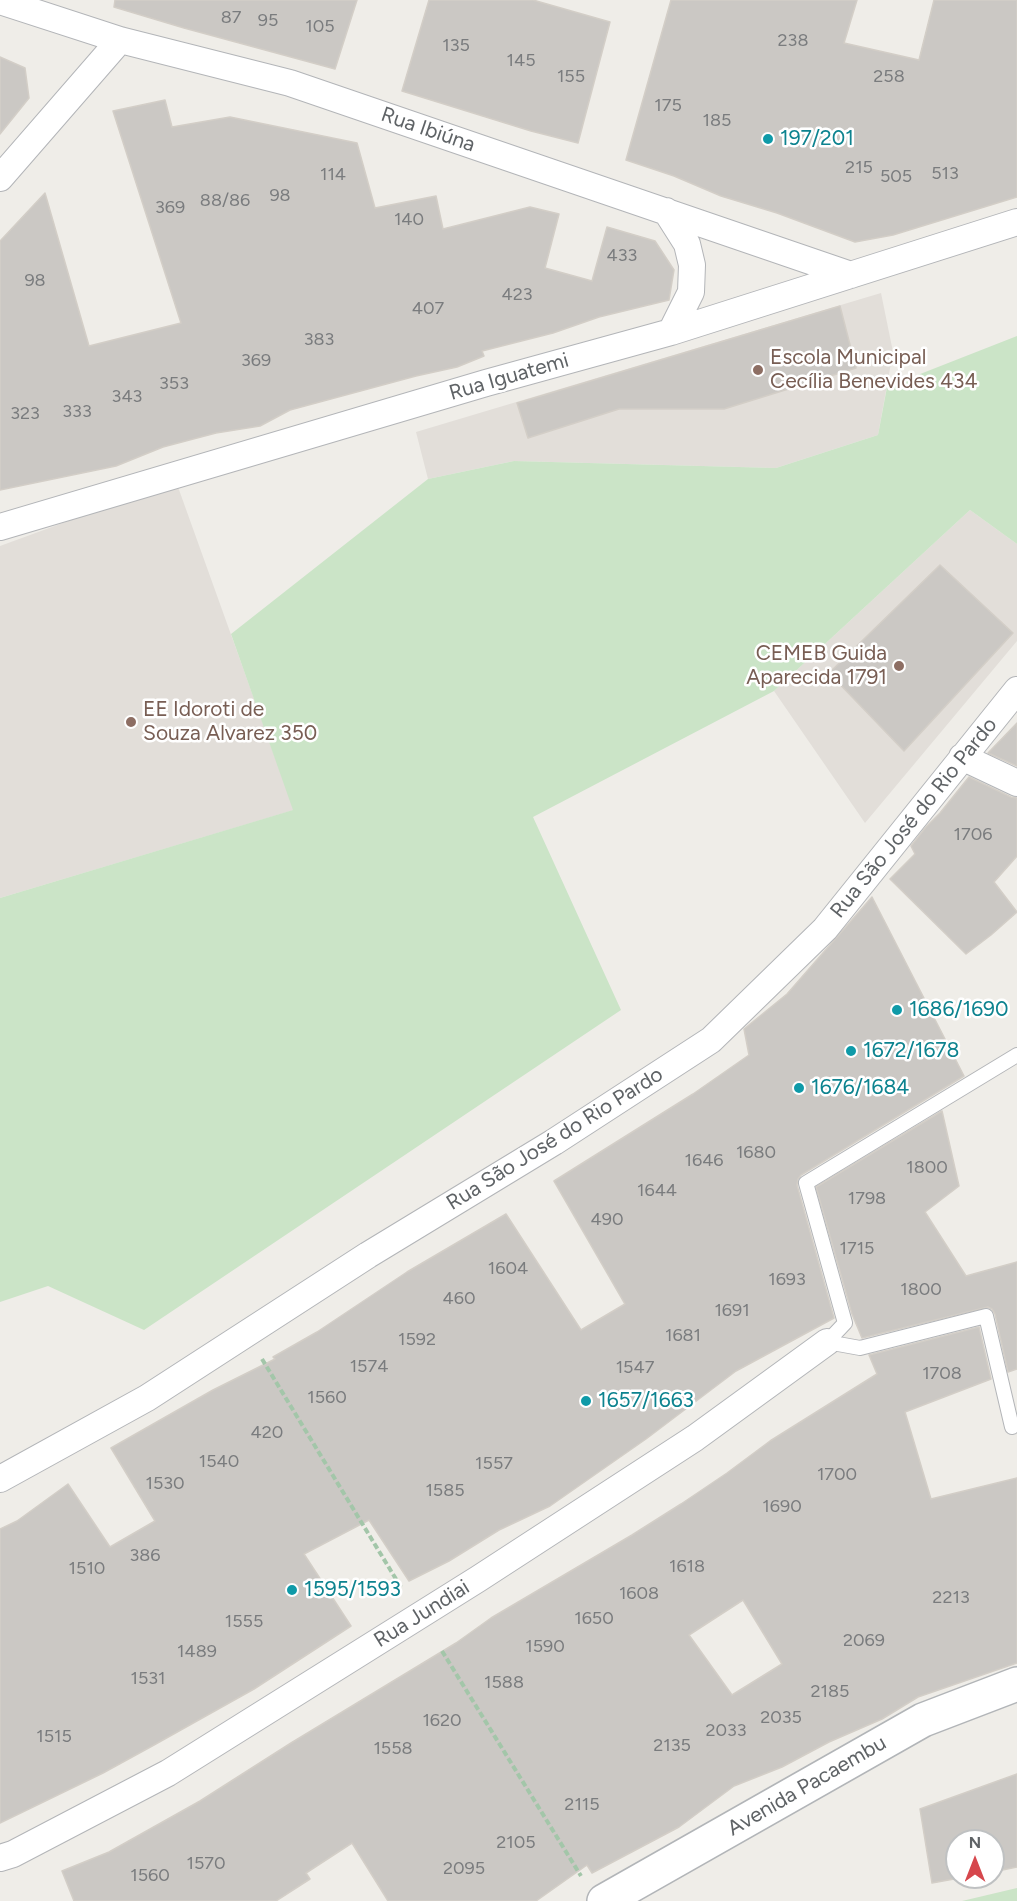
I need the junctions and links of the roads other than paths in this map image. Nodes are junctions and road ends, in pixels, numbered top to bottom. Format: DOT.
graph roads {
  1 [pos="0,1"];
  2 [pos="120,40"];
  3 [pos="0,178"];
  4 [pos="666,211"];
  5 [pos="1017,222"];
  6 [pos="851,275"];
  7 [pos="671,332"];
  8 [pos="0,527"];
  9 [pos="1017,690"];
  10 [pos="962,757"];
  11 [pos="1017,783"];
  12 [pos="1017,1055"];
  13 [pos="827,1342"];
  14 [pos="1012,1427"];
  15 [pos="0,1479"];
  16 [pos="1017,1684"];
  17 [pos="0,1858"];
  18 [pos="604,1901"];
  1 -- 2 [label="street, Rua Ibiúna"];
  2 -- 3 [label="street"];
  2 -- 4 [label="street, Rua Ibiúna"];
  4 -- 6 [label="street, Rua Ibiúna"];
  4 -- 7 [label="street"];
  5 -- 6 [label="street, Rua Iguatemi"];
  6 -- 7 [label="street, Rua Iguatemi"];
  7 -- 8 [label="street, Rua Iguatemi"];
  9 -- 10 [label="street, Rua São José do Rio Pardo"];
  10 -- 11 [label="street"];
  10 -- 15 [label="street, Rua São José do Rio Pardo"];
  12 -- 13 [label="lane"];
  13 -- 14 [label="lane"];
  13 -- 17 [label="street, Rua Jundiai"];
  16 -- 18 [label="main road, Avenida Pacaembu"];
}
